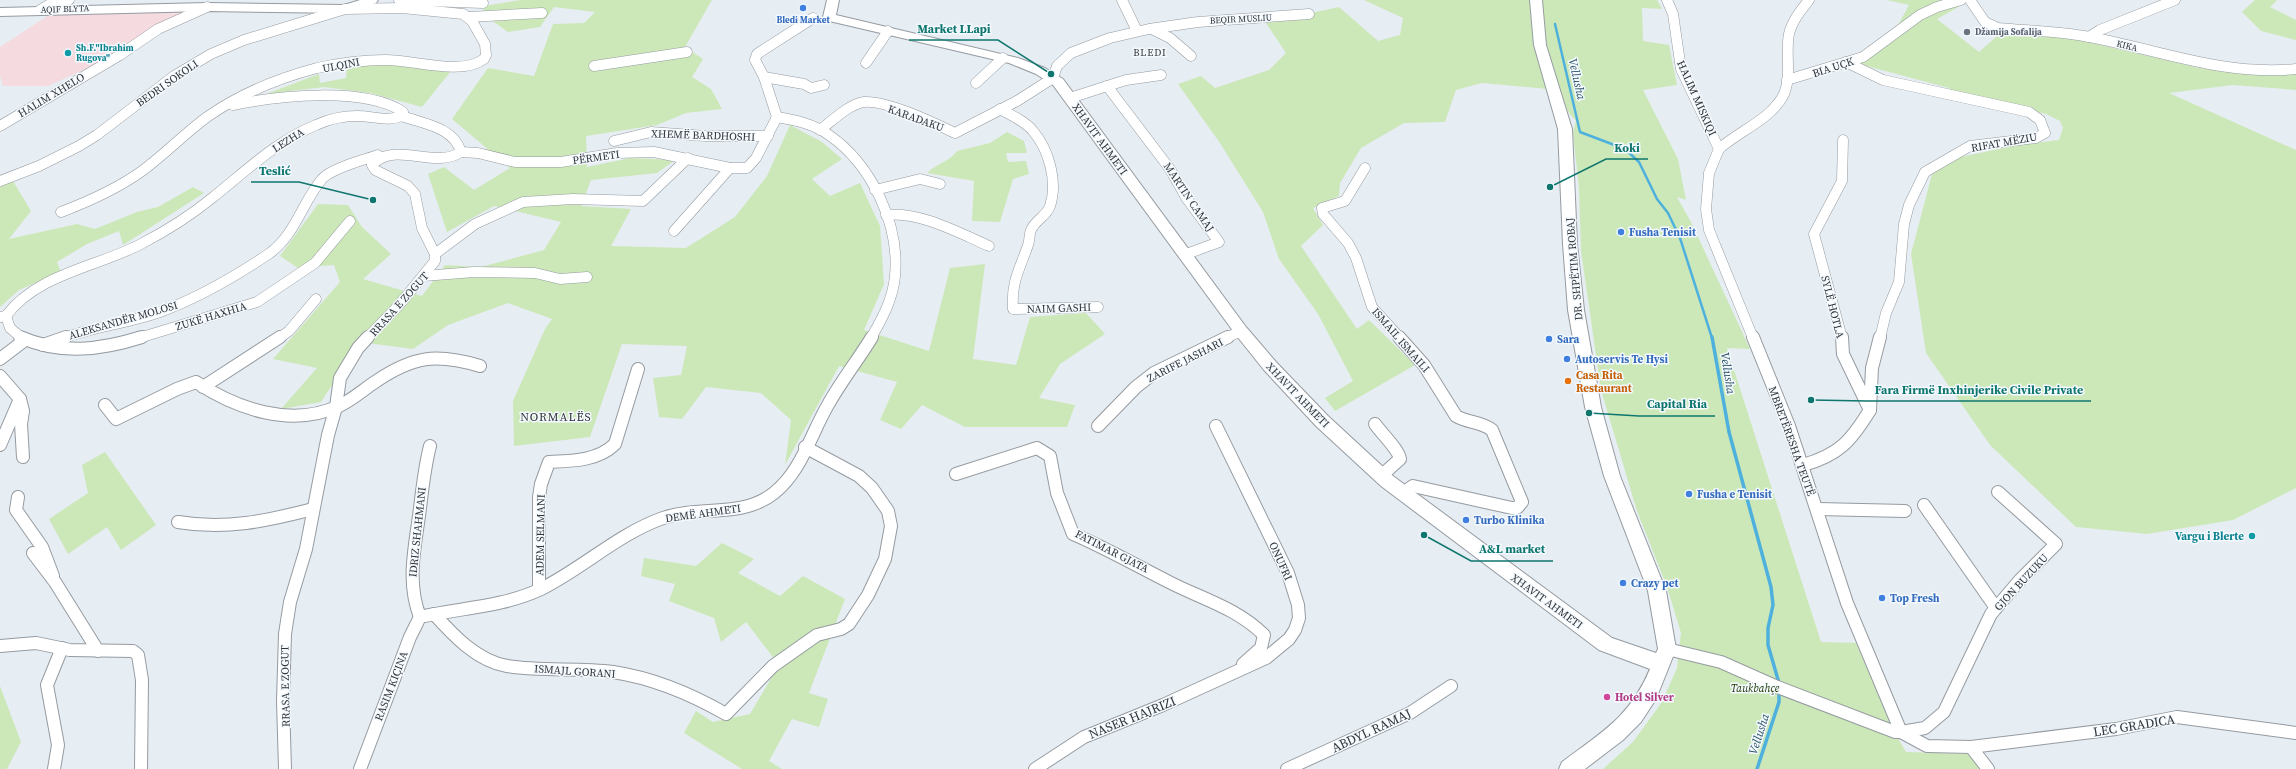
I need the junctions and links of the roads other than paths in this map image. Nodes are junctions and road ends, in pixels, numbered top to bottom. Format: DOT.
graph roads {
  1 [pos="68,0"];
  2 [pos="372,0"];
  3 [pos="399,0"];
  4 [pos="833,0"];
  5 [pos="1122,0"];
  6 [pos="1536,0"];
  7 [pos="1667,0"];
  8 [pos="1809,0"];
  9 [pos="1961,0"];
  10 [pos="1970,0"];
  11 [pos="2175,0"];
  12 [pos="483,3"];
  13 [pos="207,7"];
  14 [pos="345,9"];
  15 [pos="40,10"];
  16 [pos="0,12"];
  17 [pos="542,13"];
  18 [pos="1309,14"];
  19 [pos="470,18"];
  20 [pos="813,18"];
  21 [pos="1149,29"];
  22 [pos="888,31"];
  23 [pos="1137,31"];
  24 [pos="2089,37"];
  25 [pos="687,52"];
  26 [pos="1191,56"];
  27 [pos="1003,58"];
  28 [pos="1846,62"];
  29 [pos="866,63"];
  30 [pos="594,66"];
  31 [pos="2296,69"];
  32 [pos="1160,75"];
  33 [pos="764,77"];
  34 [pos="1053,78"];
  35 [pos="1787,80"];
  36 [pos="976,83"];
  37 [pos="824,85"];
  38 [pos="1107,86"];
  39 [pos="1070,98"];
  40 [pos="246,99"];
  41 [pos="47,100"];
  42 [pos="1000,109"];
  43 [pos="402,116"];
  44 [pos="777,117"];
  45 [pos="0,119"];
  46 [pos="0,126"];
  47 [pos="820,130"];
  48 [pos="768,136"];
  49 [pos="1843,140"];
  50 [pos="614,141"];
  51 [pos="1719,149"];
  52 [pos="461,152"];
  53 [pos="386,155"];
  54 [pos="688,158"];
  55 [pos="730,168"];
  56 [pos="1364,168"];
  57 [pos="0,181"];
  58 [pos="940,184"];
  59 [pos="876,190"];
  60 [pos="61,212"];
  61 [pos="886,215"];
  62 [pos="350,221"];
  63 [pos="674,231"];
  64 [pos="988,246"];
  65 [pos="435,254"];
  66 [pos="1184,255"];
  67 [pos="423,276"];
  68 [pos="587,278"];
  69 [pos="316,300"];
  70 [pos="1098,307"];
  71 [pos="3,317"];
  72 [pos="1241,331"];
  73 [pos="24,340"];
  74 [pos="43,345"];
  75 [pos="0,359"];
  76 [pos="480,366"];
  77 [pos="638,369"];
  78 [pos="0,376"];
  79 [pos="203,387"];
  80 [pos="20,399"];
  81 [pos="105,404"];
  82 [pos="336,407"];
  83 [pos="1870,410"];
  84 [pos="1375,424"];
  85 [pos="1098,426"];
  86 [pos="1216,426"];
  87 [pos="0,445"];
  88 [pos="430,446"];
  89 [pos="805,447"];
  90 [pos="23,457"];
  91 [pos="1802,465"];
  92 [pos="956,474"];
  93 [pos="1381,476"];
  94 [pos="1998,492"];
  95 [pos="1403,493"];
  96 [pos="18,497"];
  97 [pos="1924,504"];
  98 [pos="313,509"];
  99 [pos="1818,509"];
  100 [pos="1905,511"];
  101 [pos="178,522"];
  102 [pos="33,553"];
  103 [pos="55,582"];
  104 [pos="539,589"];
  105 [pos="1996,608"];
  106 [pos="434,614"];
  107 [pos="420,617"];
  108 [pos="0,646"];
  109 [pos="62,648"];
  110 [pos="98,652"];
  111 [pos="1664,656"];
  112 [pos="1233,672"];
  113 [pos="1451,686"];
  114 [pos="1901,732"];
  115 [pos="2296,733"];
  116 [pos="1971,747"];
  117 [pos="54,769"];
  118 [pos="141,769"];
  119 [pos="285,769"];
  120 [pos="360,769"];
  121 [pos="1035,769"];
  122 [pos="1287,769"];
  123 [pos="1569,769"];
  124 [pos="1988,769"];
  1 -- 15 [label="street"];
  2 -- 14 [label="street, AQIF BLYTA"];
  3 -- 12 [label="street"];
  4 -- 22 [label="street, XHAVIT AHMETI"];
  5 -- 23 [label="street"];
  6 -- 111 [label="street, DR. SHPËTIM ROBAJ"];
  7 -- 51 [label="street, HALIM MISKIQI"];
  8 -- 35 [label="street"];
  9 -- 28 [label="street, BIA UÇK"];
  10 -- 24 [label="street, KIKA"];
  11 -- 24 [label="street"];
  13 -- 14 [label="street, AQIF BLYTA"];
  13 -- 15 [label="street, AQIF BLYTA"];
  13 -- 41 [label="street, HALIM XHELO"];
  14 -- 19 [label="street"];
  14 -- 57 [label="street, BEDRI SOKOLI"];
  15 -- 16 [label="street, AQIF BLYTA"];
  17 -- 19 [label="street"];
  18 -- 21 [label="street, BEQIR MUSLIU"];
  19 -- 40 [label="street, ULQINI"];
  20 -- 33 [label="street"];
  21 -- 23 [label="street, BEQIR MUSLIU"];
  21 -- 26 [label="street"];
  22 -- 27 [label="street, XHAVIT AHMETI"];
  22 -- 29 [label="street"];
  23 -- 34 [label="street, BEQIR MUSLIU"];
  24 -- 31 [label="street, KIKA"];
  25 -- 30 [label="street"];
  27 -- 34 [label="street, XHAVIT AHMETI"];
  27 -- 36 [label="street"];
  28 -- 35 [label="street, BIA UÇK"];
  28 -- 83 [label="street, RIFAT MËZIU"];
  32 -- 38 [label="street"];
  33 -- 37 [label="street"];
  33 -- 44 [label="street"];
  34 -- 39 [label="street, XHAVIT AHMETI"];
  34 -- 42 [label="street, KARADAKU"];
  35 -- 51 [label="street"];
  38 -- 39 [label="street"];
  38 -- 66 [label="street, MARTIN CAMAJ"];
  39 -- 66 [label="street, XHAVIT AHMETI"];
  40 -- 43 [label="street"];
  40 -- 60 [label="street, ULQINI"];
  41 -- 45 [label="street"];
  41 -- 46 [label="street, HALIM XHELO"];
  42 -- 47 [label="street, KARADAKU"];
  42 -- 70 [label="street, NAIM GASHI"];
  43 -- 52 [label="street"];
  43 -- 71 [label="street, LEZHA"];
  44 -- 47 [label="street, DEMË AHMETI"];
  44 -- 48 [label="street, PËRMETI"];
  47 -- 59 [label="street, DEMË AHMETI"];
  48 -- 50 [label="street, XHEMË BARDHOSHI"];
  48 -- 55 [label="street, PËRMETI"];
  49 -- 83 [label="street, SYLË HOTLA"];
  51 -- 91 [label="street, MBRETËRESHA TEUTË"];
  52 -- 53 [label="street"];
  52 -- 54 [label="street, PËRMETI"];
  53 -- 65 [label="street"];
  53 -- 74 [label="street, ALEKSANDËR MOLOSI"];
  54 -- 55 [label="street, PËRMETI"];
  54 -- 65 [label="street"];
  55 -- 63 [label="street"];
  56 -- 95 [label="street, ISMAIL ISMAILI"];
  58 -- 59 [label="street"];
  59 -- 61 [label="street, DEMË AHMETI"];
  61 -- 64 [label="street"];
  61 -- 89 [label="street, DEMË AHMETI"];
  62 -- 74 [label="street, ZUKË HAXHIA"];
  65 -- 67 [label="street, RRASA E ZOGUT"];
  66 -- 72 [label="street, XHAVIT AHMETI"];
  67 -- 68 [label="street"];
  67 -- 82 [label="street, RRASA E ZOGUT"];
  69 -- 79 [label="street"];
  71 -- 73 [label="street"];
  72 -- 85 [label="street, ZARIFE JASHARI"];
  72 -- 93 [label="street, XHAVIT AHMETI"];
  73 -- 74 [label="street, ZUKË HAXHIA"];
  73 -- 75 [label="street"];
  76 -- 82 [label="street"];
  77 -- 104 [label="street, ADEM SELMANI"];
  78 -- 80 [label="street"];
  79 -- 81 [label="street"];
  79 -- 82 [label="street"];
  80 -- 87 [label="street"];
  80 -- 90 [label="street"];
  82 -- 98 [label="street, RRASA E ZOGUT"];
  83 -- 91 [label="street"];
  84 -- 93 [label="street"];
  86 -- 112 [label="street, ONUFRI"];
  88 -- 107 [label="street, IDRIZ SHAHMANI"];
  89 -- 104 [label="street, DEMË AHMETI"];
  89 -- 106 [label="street, ISMAJL GORANI"];
  91 -- 99 [label="street, MBRETËRESHA TEUTË"];
  92 -- 112 [label="street, FATIMAR GJATA"];
  93 -- 95 [label="street, XHAVIT AHMETI"];
  94 -- 105 [label="street, GJON BUZUKU"];
  95 -- 111 [label="street, XHAVIT AHMETI"];
  96 -- 103 [label="street"];
  97 -- 105 [label="street"];
  98 -- 101 [label="street"];
  98 -- 119 [label="street, RRASA E ZOGUT"];
  99 -- 100 [label="street"];
  99 -- 114 [label="street, MBRETËRESHA TEUTË"];
  102 -- 103 [label="street"];
  103 -- 110 [label="street"];
  104 -- 106 [label="street, DEMË AHMETI"];
  105 -- 114 [label="street, GJON BUZUKU"];
  106 -- 107 [label="street"];
  107 -- 120 [label="street, RASIM KIÇINA"];
  108 -- 109 [label="street"];
  109 -- 110 [label="street"];
  109 -- 117 [label="street"];
  110 -- 118 [label="street"];
  111 -- 114 [label="street, LEC GRADICA"];
  111 -- 123 [label="street"];
  112 -- 121 [label="street, NASER HAJRIZI"];
  113 -- 122 [label="street, ABDYL RAMAJ"];
  114 -- 116 [label="street, LEC GRADICA"];
  115 -- 116 [label="street, LEC GRADICA"];
  116 -- 124 [label="street"];
}
